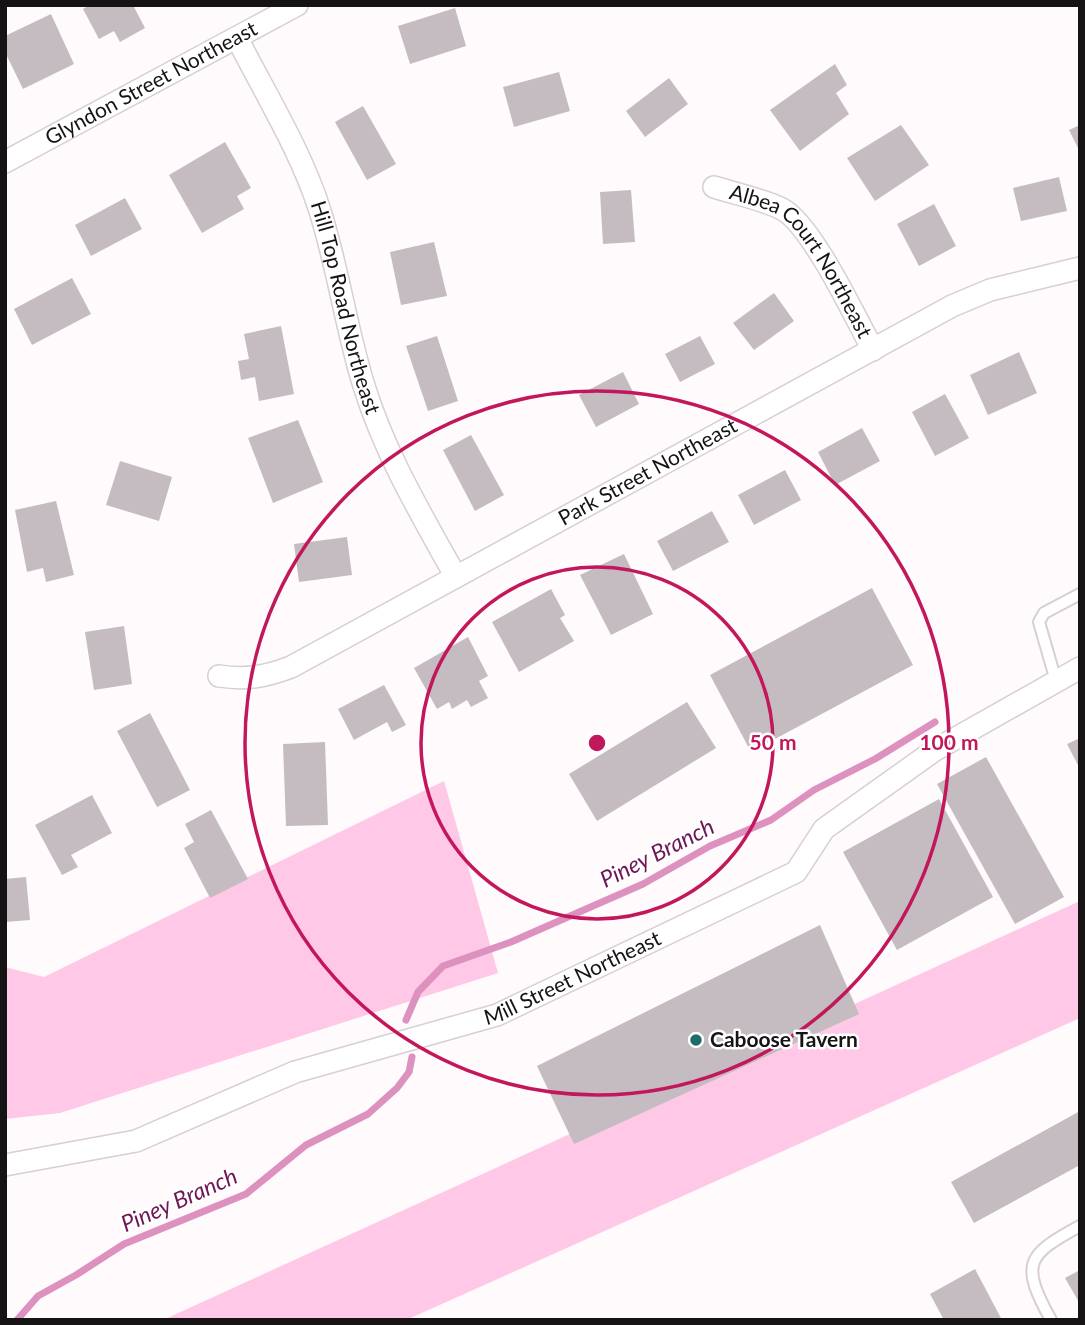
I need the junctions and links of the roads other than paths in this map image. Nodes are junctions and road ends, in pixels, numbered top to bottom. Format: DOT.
graph roads {
  1 [pos="296,5"];
  2 [pos="237,38"];
  3 [pos="6,160"];
  4 [pos="714,187"];
  5 [pos="1080,268"];
  6 [pos="873,350"];
  7 [pos="456,578"];
  8 [pos="1080,594"];
  9 [pos="1080,668"];
  10 [pos="219,676"];
  11 [pos="1056,681"];
  12 [pos="5,1165"];
  13 [pos="1080,1226"];
  14 [pos="1051,1320"];
  1 -- 2 [label="street, Glyndon Street Northeast"];
  2 -- 3 [label="street, Glyndon Street Northeast"];
  2 -- 7 [label="street, Hill Top Road Northeast"];
  4 -- 6 [label="street, Albea Court Northeast"];
  5 -- 6 [label="street, Park Street Northeast"];
  6 -- 7 [label="street, Park Street Northeast"];
  7 -- 10 [label="street, Park Street Northeast"];
  8 -- 11 [label="lane"];
  9 -- 11 [label="street, Mill Street Northeast"];
  11 -- 12 [label="street, Mill Street Northeast"];
  13 -- 14 [label="lane"];
}
